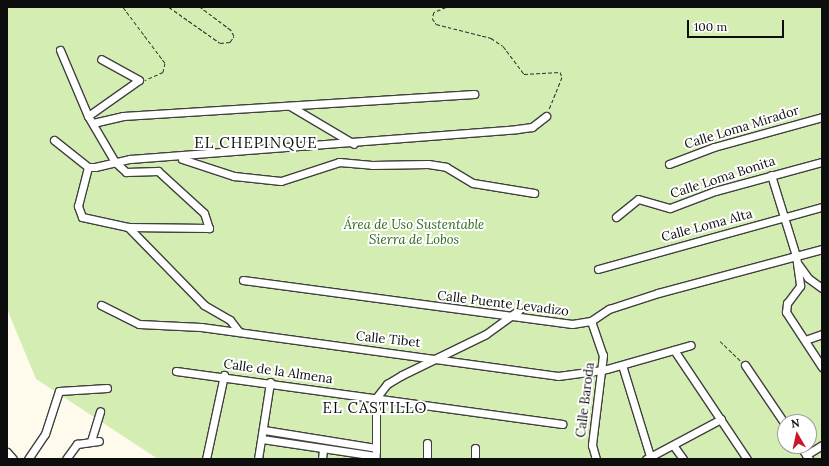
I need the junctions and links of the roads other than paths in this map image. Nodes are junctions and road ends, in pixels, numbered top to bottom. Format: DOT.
graph roads {
  1 [pos="60,50"];
  2 [pos="101,59"];
  3 [pos="474,94"];
  4 [pos="290,106"];
  5 [pos="88,116"];
  6 [pos="546,116"];
  7 [pos="822,118"];
  8 [pos="93,123"];
  9 [pos="54,140"];
  10 [pos="354,144"];
  11 [pos="178,157"];
  12 [pos="115,162"];
  13 [pos="822,162"];
  14 [pos="669,164"];
  15 [pos="88,167"];
  16 [pos="771,174"];
  17 [pos="534,194"];
  18 [pos="822,207"];
  19 [pos="616,217"];
  20 [pos="784,218"];
  21 [pos="128,227"];
  22 [pos="822,249"];
  23 [pos="796,259"];
  24 [pos="598,269"];
  25 [pos="242,280"];
  26 [pos="822,288"];
  27 [pos="102,305"];
  28 [pos="519,310"];
  29 [pos="510,317"];
  30 [pos="591,321"];
  31 [pos="239,332"];
  32 [pos="822,334"];
  33 [pos="805,340"];
  34 [pos="691,346"];
  35 [pos="674,350"];
  36 [pos="440,358"];
  37 [pos="622,365"];
  38 [pos="746,365"];
  39 [pos="822,367"];
  40 [pos="603,370"];
  41 [pos="176,371"];
  42 [pos="224,376"];
  43 [pos="270,382"];
  44 [pos="107,388"];
  45 [pos="376,398"];
  46 [pos="100,411"];
  47 [pos="778,414"];
  48 [pos="721,419"];
  49 [pos="562,424"];
  50 [pos="264,430"];
  51 [pos="262,439"];
  52 [pos="91,441"];
  53 [pos="99,441"];
  54 [pos="427,443"];
  55 [pos="673,445"];
  56 [pos="822,445"];
  57 [pos="376,448"];
  58 [pos="475,448"];
  59 [pos="323,449"];
  60 [pos="7,452"];
  61 [pos="31,456"];
  62 [pos="807,457"];
  63 [pos="375,458"];
  64 [pos="649,458"];
  65 [pos="13,459"];
  66 [pos="39,459"];
  67 [pos="66,459"];
  68 [pos="206,459"];
  69 [pos="258,459"];
  70 [pos="322,459"];
  71 [pos="426,459"];
  72 [pos="475,459"];
  73 [pos="596,459"];
  74 [pos="683,459"];
  75 [pos="747,459"];
  1 -- 5 [label="street"];
  2 -- 5 [label="street"];
  3 -- 4 [label="street"];
  4 -- 8 [label="street"];
  4 -- 10 [label="street"];
  5 -- 8 [label="street"];
  6 -- 10 [label="street"];
  7 -- 14 [label="street, Calle Loma Mirador"];
  8 -- 12 [label="street"];
  9 -- 15 [label="street"];
  10 -- 11 [label="street"];
  11 -- 12 [label="street"];
  11 -- 17 [label="street"];
  12 -- 15 [label="street"];
  12 -- 21 [label="street"];
  13 -- 16 [label="street, Calle Loma Bonita"];
  15 -- 21 [label="street"];
  16 -- 19 [label="street, Calle Loma Bonita"];
  16 -- 20 [label="street"];
  18 -- 20 [label="street, Calle Loma Alta"];
  20 -- 23 [label="street"];
  20 -- 24 [label="street, Calle Loma Alta"];
  21 -- 31 [label="street"];
  22 -- 23 [label="street"];
  23 -- 26 [label="street"];
  23 -- 30 [label="street"];
  23 -- 33 [label="street"];
  25 -- 29 [label="street, Calle Puente Levadizo"];
  27 -- 31 [label="street, Calle Tibet"];
  28 -- 29 [label="street"];
  29 -- 30 [label="street, Calle Puente Levadizo"];
  29 -- 36 [label="street"];
  30 -- 40 [label="street, Calle Baroda"];
  31 -- 36 [label="street, Calle Tibet"];
  32 -- 33 [label="street"];
  33 -- 39 [label="street"];
  34 -- 35 [label="street, Calle Tibet"];
  35 -- 37 [label="street, Calle Tibet"];
  35 -- 48 [label="street"];
  36 -- 40 [label="street, Calle Tibet"];
  36 -- 45 [label="street"];
  37 -- 40 [label="street, Calle Tibet"];
  37 -- 64 [label="street"];
  38 -- 47 [label="street"];
  40 -- 73 [label="street, Calle Baroda"];
  41 -- 42 [label="street, Calle de la Almena"];
  42 -- 43 [label="street, Calle de la Almena"];
  42 -- 68 [label="street"];
  43 -- 45 [label="street, Calle de la Almena"];
  43 -- 50 [label="street"];
  44 -- 61 [label="street"];
  45 -- 49 [label="street, Calle de la Almena"];
  45 -- 57 [label="street"];
  46 -- 52 [label="street"];
  48 -- 55 [label="street"];
  48 -- 75 [label="street"];
  50 -- 51 [label="street"];
  50 -- 57 [label="street"];
  51 -- 59 [label="street"];
  51 -- 69 [label="street"];
  52 -- 53 [label="street"];
  52 -- 67 [label="street"];
  54 -- 71 [label="street"];
  55 -- 64 [label="street"];
  55 -- 74 [label="street"];
  56 -- 62 [label="street"];
  57 -- 63 [label="street"];
  58 -- 72 [label="street"];
  59 -- 63 [label="street"];
  59 -- 70 [label="street"];
  60 -- 65 [label="street"];
  61 -- 66 [label="street"];
}
